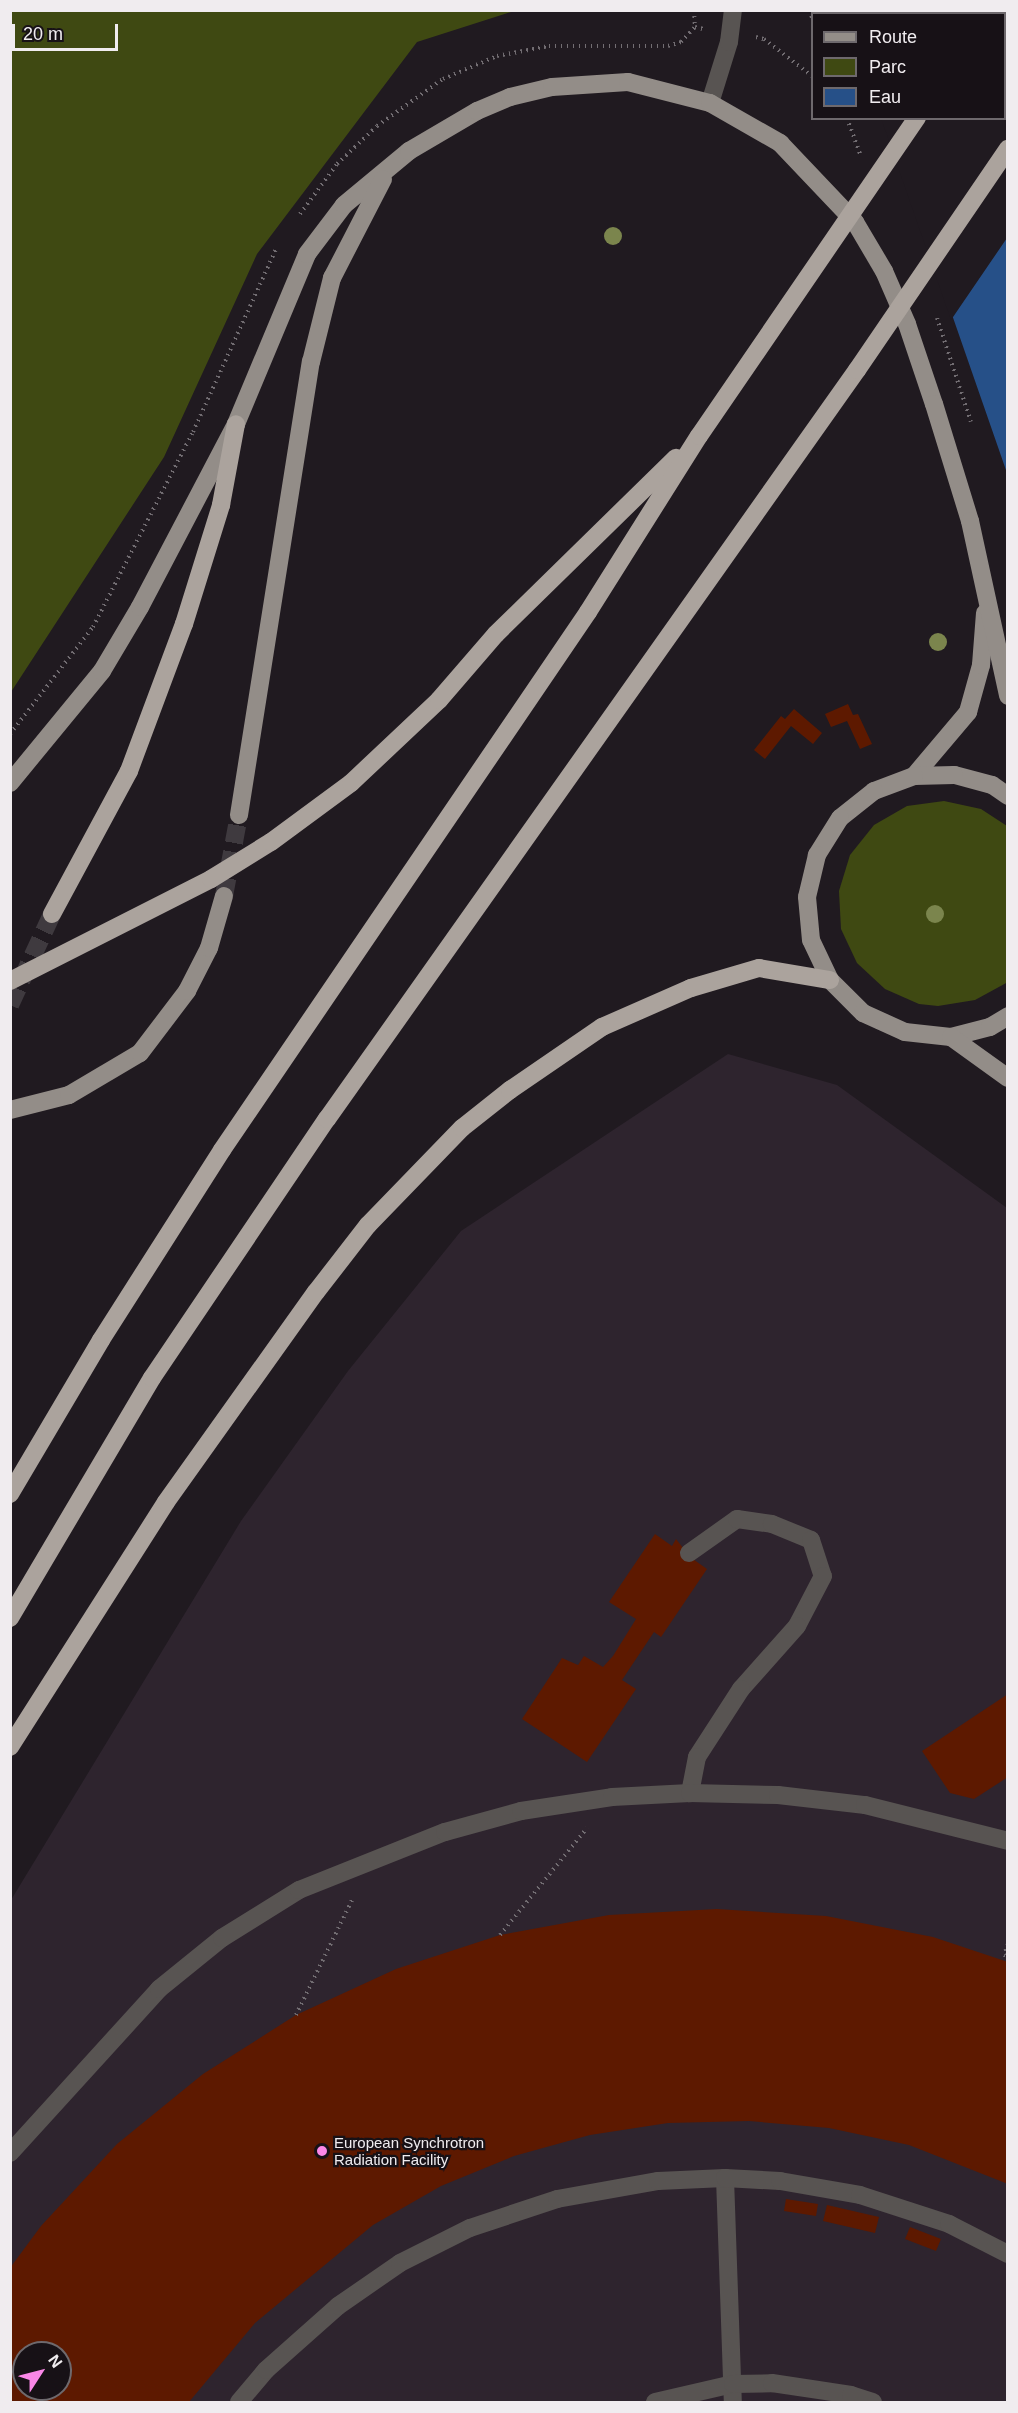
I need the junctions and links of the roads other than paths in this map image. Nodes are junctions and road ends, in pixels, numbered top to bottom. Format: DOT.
graph roads {
  1 [pos="733,10"];
  2 [pos="710,103"];
  3 [pos="916,120"];
  4 [pos="1008,149"];
  5 [pos="387,173"];
  6 [pos="236,424"];
  7 [pos="699,436"];
  8 [pos="987,590"];
  9 [pos="1008,696"];
  10 [pos="914,776"];
  11 [pos="10,783"];
  12 [pos="1008,796"];
  13 [pos="239,815"];
  14 [pos="224,896"];
  15 [pos="52,914"];
  16 [pos="830,980"];
  17 [pos="10,981"];
  18 [pos="1008,1016"];
  19 [pos="951,1037"];
  20 [pos="1008,1078"];
  21 [pos="10,1110"];
  22 [pos="10,1494"];
  23 [pos="689,1553"];
  24 [pos="10,1618"];
  25 [pos="10,1747"];
  26 [pos="690,1793"];
  27 [pos="1008,1840"];
  28 [pos="10,2153"];
  29 [pos="725,2178"];
  30 [pos="1008,2254"];
  31 [pos="733,2384"];
  32 [pos="239,2403"];
  33 [pos="655,2403"];
  34 [pos="733,2403"];
  35 [pos="873,2403"];
  1 -- 2 [label="lane"];
  2 -- 5 [label="main road"];
  2 -- 8 [label="main road"];
  3 -- 7 [label="highway"];
  4 -- 24 [label="highway"];
  5 -- 6 [label="main road"];
  5 -- 13 [label="main road"];
  6 -- 11 [label="main road"];
  6 -- 15 [label="highway"];
  7 -- 17 [label="highway"];
  7 -- 22 [label="highway"];
  8 -- 9 [label="main road"];
  8 -- 10 [label="main road"];
  10 -- 12 [label="main road"];
  10 -- 16 [label="main road"];
  14 -- 21 [label="main road"];
  16 -- 19 [label="main road"];
  16 -- 25 [label="highway"];
  18 -- 19 [label="main road"];
  19 -- 20 [label="main road"];
  23 -- 26 [label="lane"];
  26 -- 27 [label="lane"];
  26 -- 28 [label="lane"];
  29 -- 30 [label="lane"];
  29 -- 31 [label="lane"];
  29 -- 32 [label="lane"];
  31 -- 33 [label="lane"];
  31 -- 34 [label="lane"];
  31 -- 35 [label="lane"];
}
